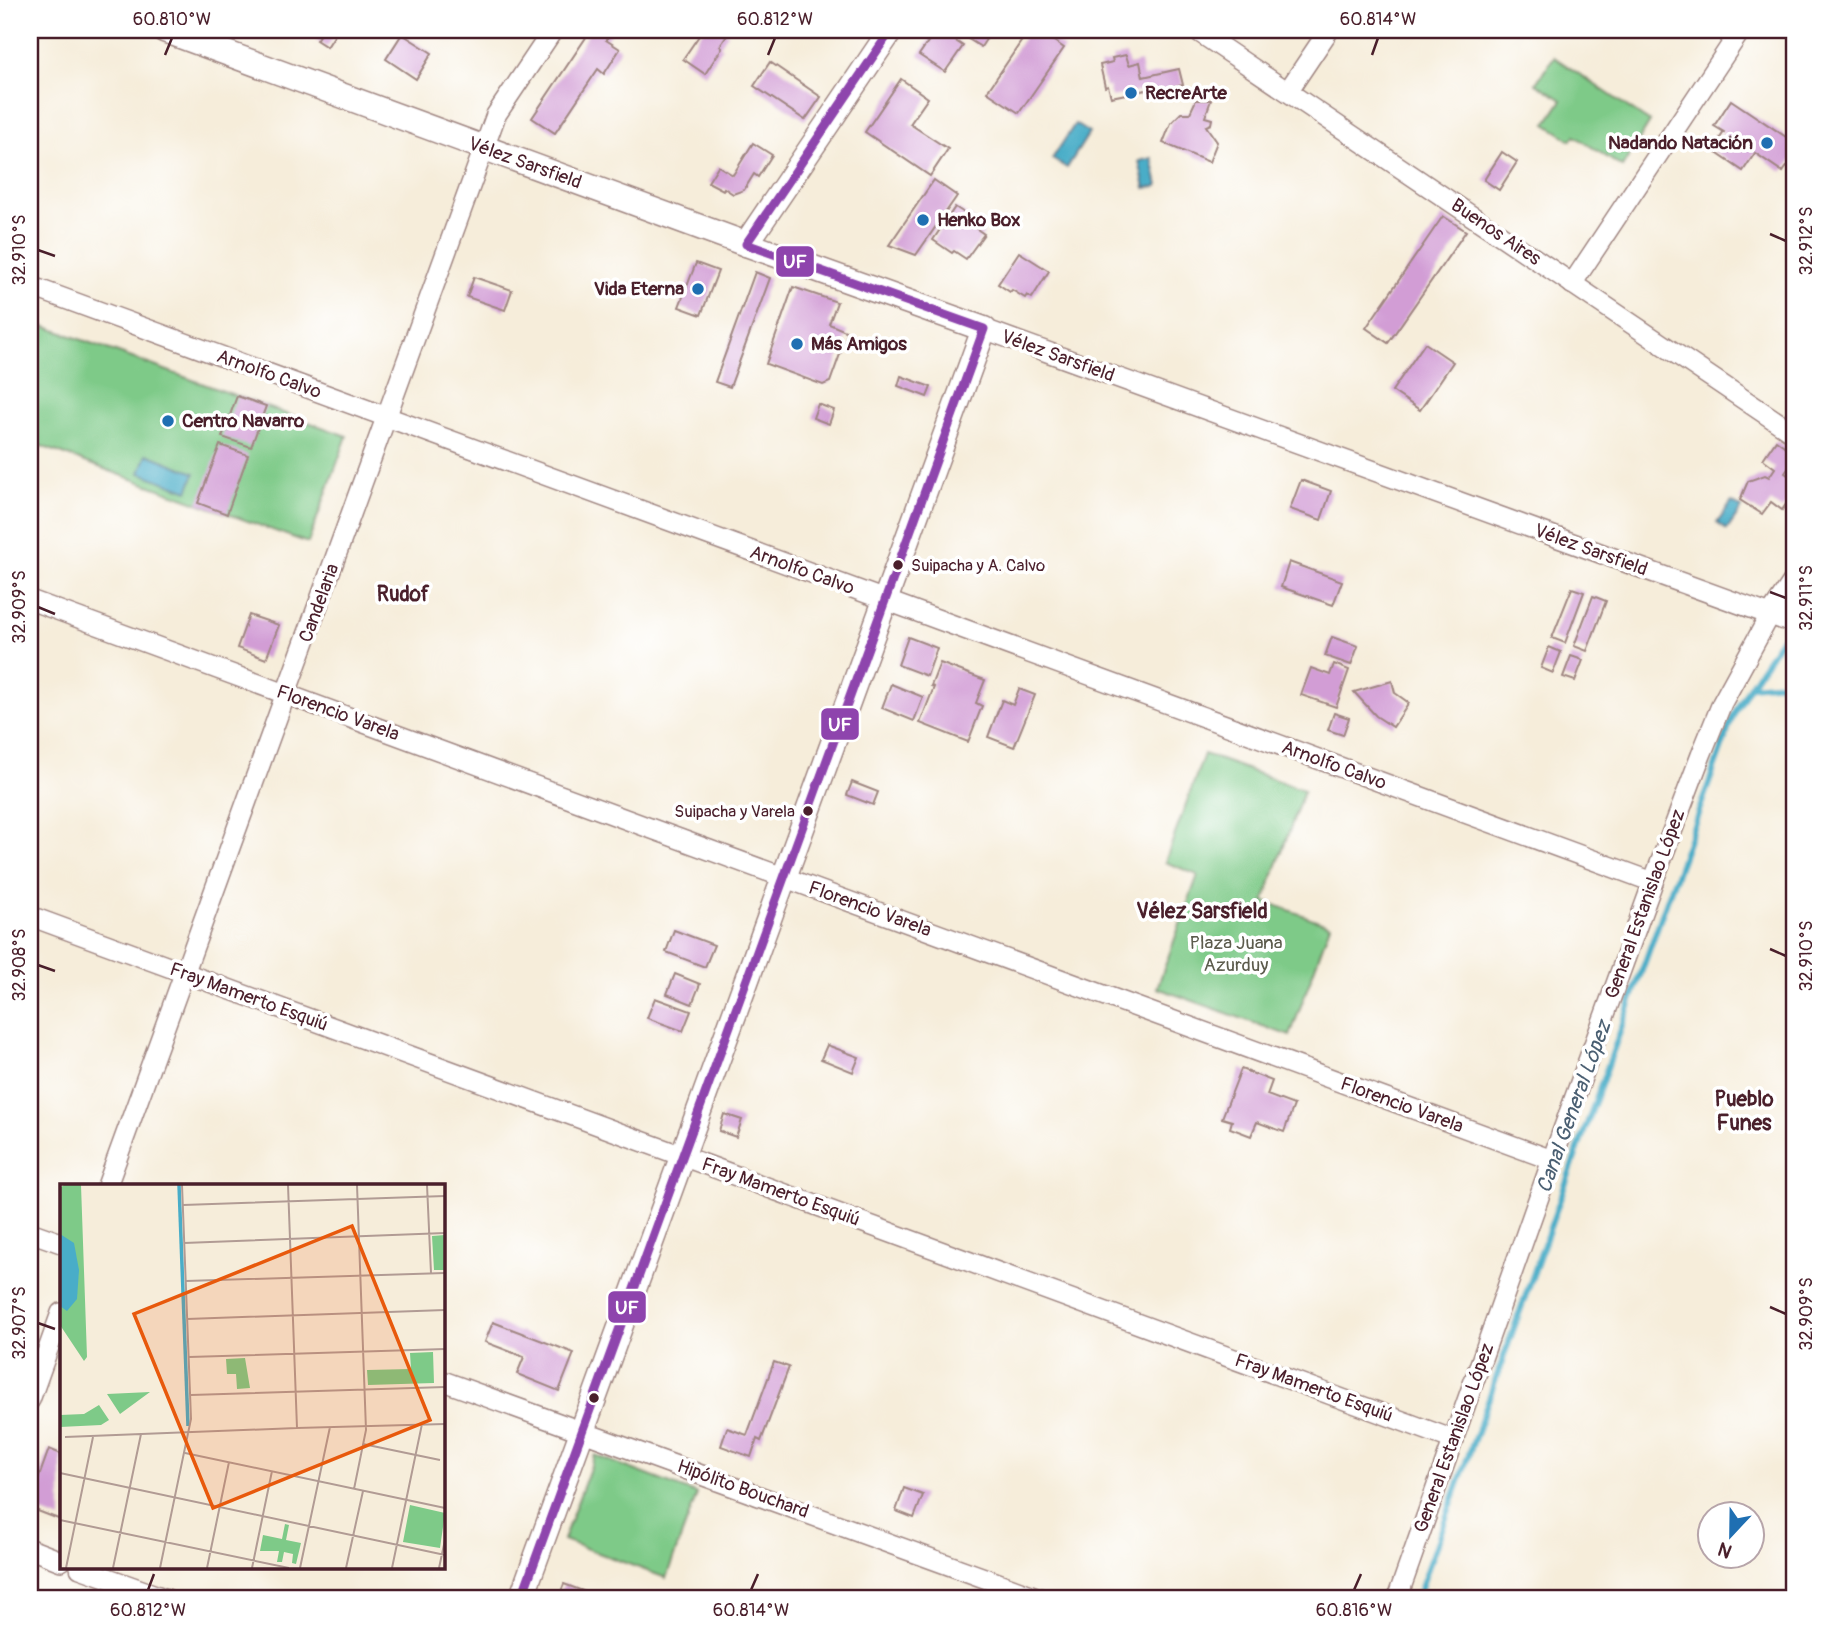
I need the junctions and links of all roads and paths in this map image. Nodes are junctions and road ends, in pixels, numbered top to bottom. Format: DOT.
graph roads {
  1 [pos="164,30"];
  2 [pos="553,30"];
  3 [pos="891,30"];
  4 [pos="1196,30"];
  5 [pos="1329,30"];
  6 [pos="1741,30"];
  7 [pos="1288,92"];
  8 [pos="485,148"];
  9 [pos="746,244"];
  10 [pos="1572,284"];
  11 [pos="30,286"];
  12 [pos="984,329"];
  13 [pos="386,417"];
  14 [pos="1795,434"];
  15 [pos="1795,578"];
  16 [pos="30,600"];
  17 [pos="885,601"];
  18 [pos="1770,615"];
  19 [pos="1795,624"];
  20 [pos="286,694"];
  21 [pos="784,878"];
  22 [pos="1653,882"];
  23 [pos="30,916"];
  24 [pos="185,973"];
  25 [pos="682,1156"];
  26 [pos="1552,1160"];
  27 [pos="108,1184"];
  28 [pos="30,1232"];
  29 [pos="60,1243"];
  30 [pos="60,1316"];
  31 [pos="444,1381"];
  32 [pos="30,1400"];
  33 [pos="582,1431"];
  34 [pos="1454,1440"];
  35 [pos="30,1549"];
  36 [pos="60,1561"];
  37 [pos="86,1570"];
  38 [pos="167,1599"];
  39 [pos="522,1599"];
  40 [pos="1042,1599"];
  41 [pos="1397,1599"];
  1 -- 8 [label="main road, Vélez Sarsfield"];
  2 -- 8 [label="street, Candelaria"];
  3 -- 9 [label="main road"];
  4 -- 7 [label="street, Buenos Aires"];
  5 -- 7 [label="street"];
  6 -- 10 [label="street"];
  7 -- 10 [label="street, Buenos Aires"];
  8 -- 9 [label="main road, Vélez Sarsfield"];
  8 -- 13 [label="street, Candelaria"];
  9 -- 12 [label="main road, Vélez Sarsfield"];
  10 -- 14 [label="street, Buenos Aires"];
  11 -- 13 [label="street, Arnolfo Calvo"];
  12 -- 17 [label="main road"];
  12 -- 18 [label="street, Vélez Sarsfield"];
  13 -- 17 [label="street, Arnolfo Calvo"];
  13 -- 20 [label="street, Candelaria"];
  15 -- 18 [label="street, General Estanislao López"];
  16 -- 20 [label="street, Florencio Varela"];
  17 -- 21 [label="main road"];
  17 -- 22 [label="street, Arnolfo Calvo"];
  18 -- 19 [label="street, Vélez Sarsfield"];
  18 -- 22 [label="street, General Estanislao López"];
  20 -- 21 [label="street, Florencio Varela"];
  20 -- 24 [label="street, Candelaria"];
  21 -- 25 [label="main road"];
  21 -- 26 [label="street, Florencio Varela"];
  22 -- 26 [label="street, General Estanislao López"];
  23 -- 24 [label="street, Fray Mamerto Esquiú"];
  24 -- 25 [label="street, Fray Mamerto Esquiú"];
  24 -- 27 [label="street, Candelaria"];
  25 -- 33 [label="main road"];
  25 -- 34 [label="street, Fray Mamerto Esquiú"];
  26 -- 34 [label="street, General Estanislao López"];
  28 -- 29 [label="street"];
  30 -- 32 [label="street"];
  31 -- 33 [label="street, Hipólito Bouchard"];
  33 -- 39 [label="main road"];
  33 -- 40 [label="street, Hipólito Bouchard"];
  34 -- 41 [label="street, General Estanislao López"];
  35 -- 36 [label="street"];
  37 -- 38 [label="street"];
}
